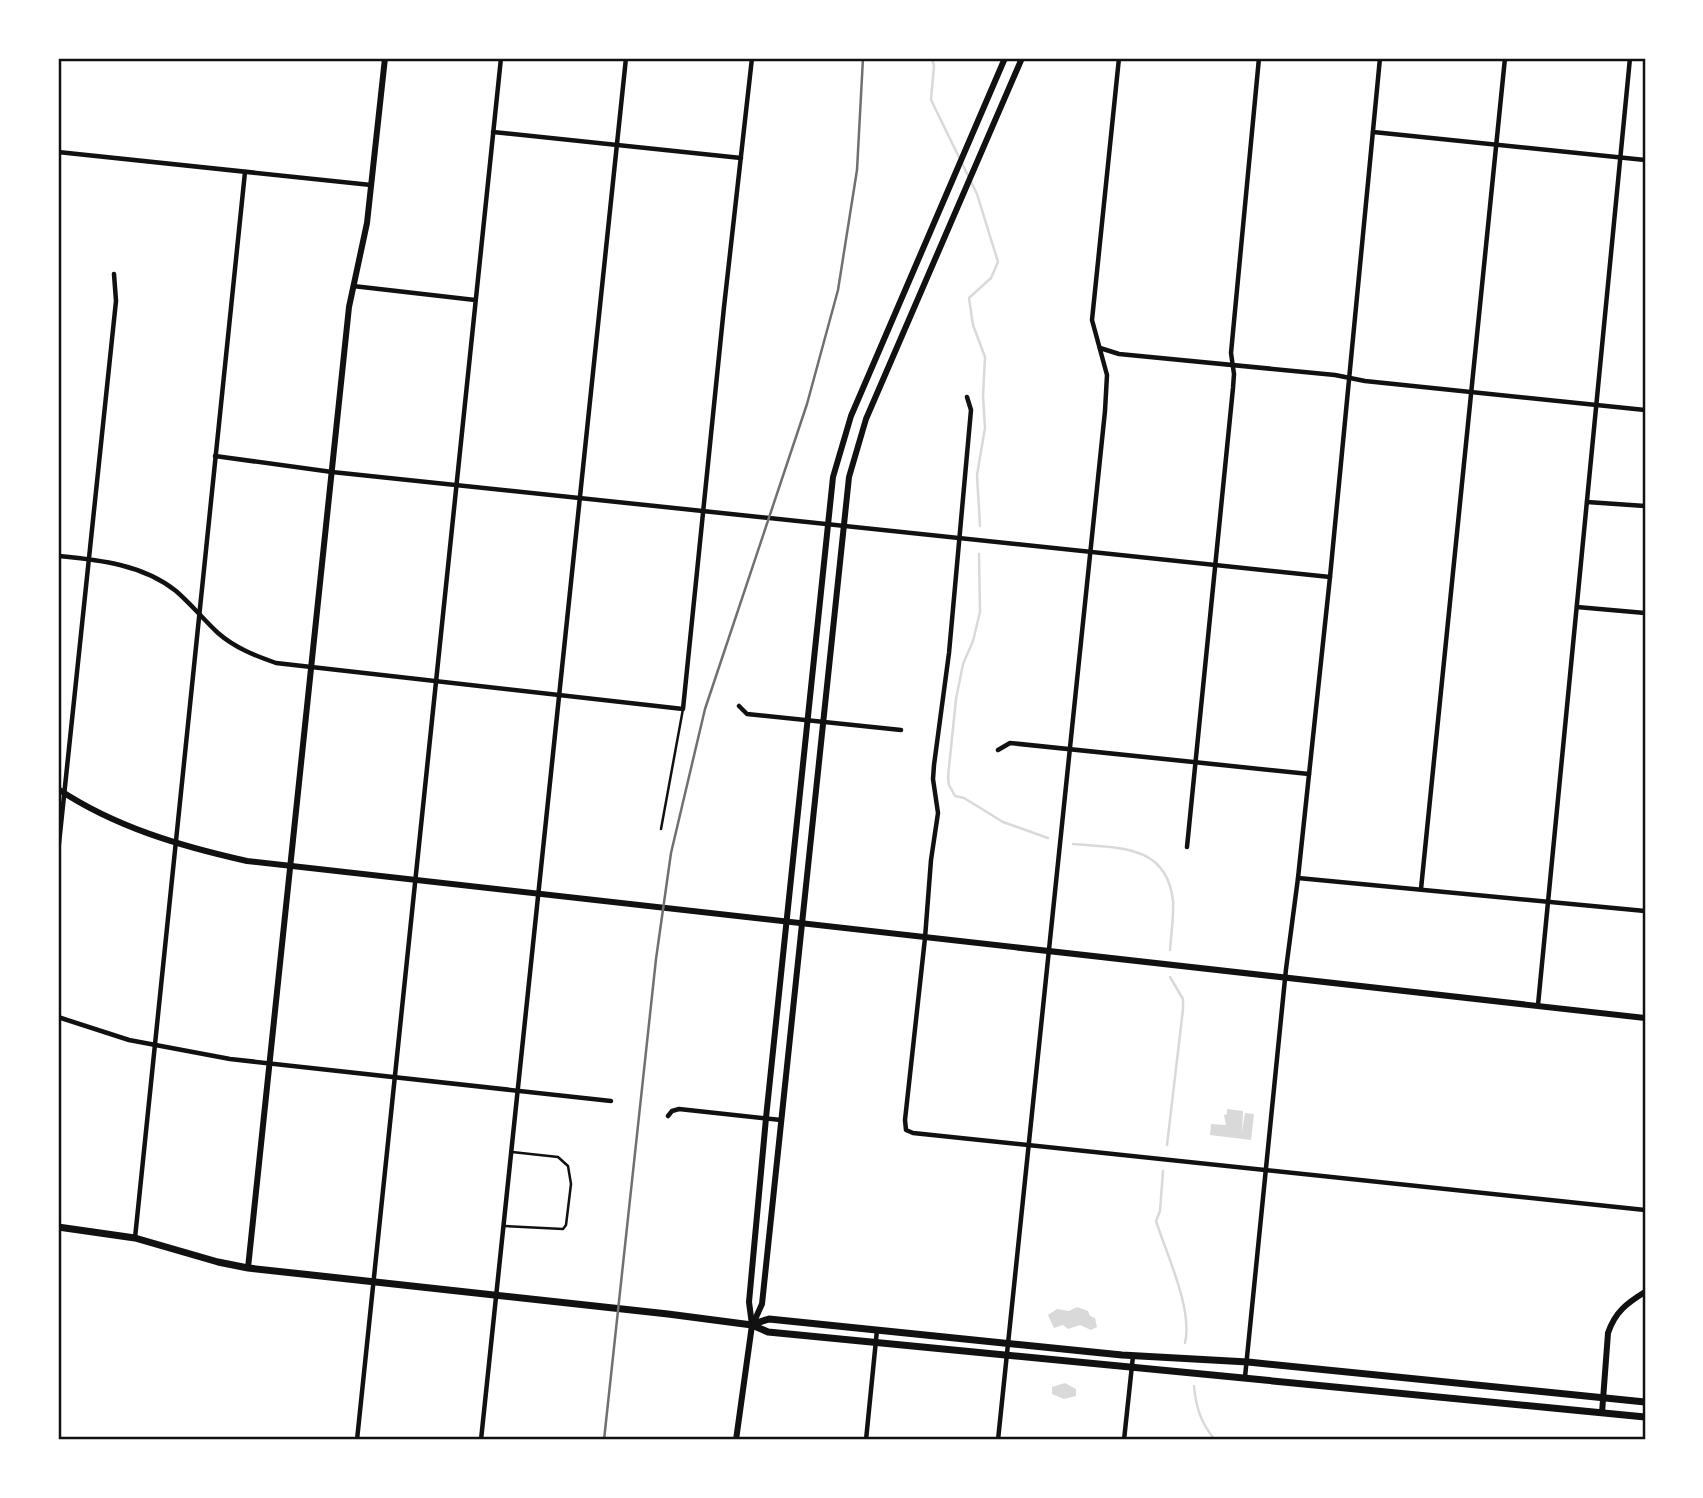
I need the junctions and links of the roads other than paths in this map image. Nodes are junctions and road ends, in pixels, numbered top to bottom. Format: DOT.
graph roads {
  1 [pos="385,58"];
  2 [pos="501,58"];
  3 [pos="626,58"];
  4 [pos="752,58"];
  5 [pos="1005,58"];
  6 [pos="1022,58"];
  7 [pos="1119,58"];
  8 [pos="1259,58"];
  9 [pos="1380,58"];
  10 [pos="1505,58"];
  11 [pos="1630,58"];
  12 [pos="494,132"];
  13 [pos="1373,132"];
  14 [pos="617,144"];
  15 [pos="1497,145"];
  16 [pos="58,152"];
  17 [pos="741,158"];
  18 [pos="1620,158"];
  19 [pos="1645,160"];
  20 [pos="245,172"];
  21 [pos="372,185"];
  22 [pos="114,274"];
  23 [pos="353,286"];
  24 [pos="475,300"];
  25 [pos="1099,348"];
  26 [pos="1232,365"];
  27 [pos="1348,378"];
  28 [pos="1472,392"];
  29 [pos="967,397"];
  30 [pos="1596,405"];
  31 [pos="1645,410"];
  32 [pos="215,456"];
  33 [pos="332,472"];
  34 [pos="456,485"];
  35 [pos="579,498"];
  36 [pos="1587,502"];
  37 [pos="1645,506"];
  38 [pos="704,511"];
  39 [pos="827,524"];
  40 [pos="842,525"];
  41 [pos="961,538"];
  42 [pos="1090,551"];
  43 [pos="58,556"];
  44 [pos="89,559"];
  45 [pos="1215,564"];
  46 [pos="1329,577"];
  47 [pos="1577,607"];
  48 [pos="1645,612"];
  49 [pos="199,614"];
  50 [pos="312,668"];
  51 [pos="435,682"];
  52 [pos="559,695"];
  53 [pos="738,706"];
  54 [pos="683,709"];
  55 [pos="807,720"];
  56 [pos="822,722"];
  57 [pos="901,730"];
  58 [pos="1070,749"];
  59 [pos="998,750"];
  60 [pos="1195,762"];
  61 [pos="1309,774"];
  62 [pos="61,791"];
  63 [pos="661,829"];
  64 [pos="175,842"];
  65 [pos="1187,846"];
  66 [pos="58,853"];
  67 [pos="290,867"];
  68 [pos="1298,878"];
  69 [pos="415,881"];
  70 [pos="1421,889"];
  71 [pos="539,895"];
  72 [pos="1549,901"];
  73 [pos="1645,911"];
  74 [pos="786,923"];
  75 [pos="802,924"];
  76 [pos="925,937"];
  77 [pos="1049,951"];
  78 [pos="1285,977"];
  79 [pos="1538,1005"];
  80 [pos="58,1017"];
  81 [pos="1645,1018"];
  82 [pos="154,1045"];
  83 [pos="270,1064"];
  84 [pos="394,1077"];
  85 [pos="518,1091"];
  86 [pos="611,1101"];
  87 [pos="668,1116"];
  88 [pos="766,1118"];
  89 [pos="781,1120"];
  90 [pos="1029,1145"];
  91 [pos="512,1152"];
  92 [pos="1266,1169"];
  93 [pos="1645,1210"];
  94 [pos="58,1227"];
  95 [pos="504,1227"];
  96 [pos="135,1238"];
  97 [pos="248,1268"];
  98 [pos="373,1282"];
  99 [pos="1645,1292"];
  100 [pos="497,1294"];
  101 [pos="752,1325"];
  102 [pos="877,1330"];
  103 [pos="876,1343"];
  104 [pos="1009,1343"];
  105 [pos="1007,1356"];
  106 [pos="1133,1356"];
  107 [pos="1248,1362"];
  108 [pos="1132,1368"];
  109 [pos="1337,1371"];
  110 [pos="1245,1377"];
  111 [pos="1335,1386"];
  112 [pos="1603,1398"];
  113 [pos="1645,1402"];
  114 [pos="1602,1413"];
  115 [pos="1645,1417"];
  116 [pos="357,1440"];
  117 [pos="481,1440"];
  118 [pos="736,1440"];
  119 [pos="866,1440"];
  120 [pos="998,1440"];
  121 [pos="1124,1440"];
  1 -- 21 [label="street"];
  2 -- 12 [label="street"];
  3 -- 14 [label="street"];
  4 -- 17 [label="street"];
  5 -- 39 [label="street"];
  6 -- 40 [label="street"];
  7 -- 25 [label="street"];
  8 -- 26 [label="street"];
  9 -- 13 [label="street"];
  10 -- 15 [label="street"];
  11 -- 18 [label="street"];
  12 -- 14 [label="street"];
  12 -- 24 [label="street"];
  13 -- 15 [label="street"];
  13 -- 27 [label="street"];
  14 -- 17 [label="street"];
  14 -- 35 [label="street"];
  15 -- 18 [label="street"];
  15 -- 28 [label="street"];
  16 -- 20 [label="street"];
  17 -- 38 [label="street"];
  18 -- 19 [label="street"];
  18 -- 30 [label="street"];
  20 -- 21 [label="street"];
  20 -- 32 [label="street"];
  21 -- 23 [label="street"];
  22 -- 44 [label="street"];
  23 -- 24 [label="street"];
  23 -- 33 [label="street"];
  24 -- 34 [label="street"];
  25 -- 26 [label="street"];
  25 -- 42 [label="street"];
  26 -- 27 [label="street"];
  26 -- 45 [label="street"];
  27 -- 28 [label="street"];
  27 -- 46 [label="street"];
  28 -- 30 [label="street"];
  28 -- 70 [label="street"];
  29 -- 41 [label="street"];
  30 -- 31 [label="street"];
  30 -- 36 [label="street"];
  32 -- 33 [label="street"];
  32 -- 49 [label="street"];
  33 -- 34 [label="street"];
  33 -- 50 [label="street"];
  34 -- 35 [label="street"];
  34 -- 51 [label="street"];
  35 -- 38 [label="street"];
  35 -- 52 [label="street"];
  36 -- 37 [label="street"];
  36 -- 47 [label="street"];
  38 -- 39 [label="street"];
  38 -- 54 [label="street"];
  39 -- 40 [label="street"];
  39 -- 55 [label="street"];
  40 -- 41 [label="street"];
  40 -- 56 [label="street"];
  41 -- 42 [label="street"];
  41 -- 76 [label="street"];
  42 -- 45 [label="street"];
  42 -- 58 [label="street"];
  43 -- 44 [label="street"];
  44 -- 49 [label="street"];
  44 -- 62 [label="street"];
  45 -- 46 [label="street"];
  45 -- 60 [label="street"];
  46 -- 61 [label="street"];
  47 -- 48 [label="street"];
  47 -- 72 [label="street"];
  49 -- 50 [label="street"];
  49 -- 64 [label="street"];
  50 -- 51 [label="street"];
  50 -- 67 [label="street"];
  51 -- 52 [label="street"];
  51 -- 69 [label="street"];
  52 -- 54 [label="street"];
  52 -- 71 [label="street"];
  53 -- 55 [label="street"];
  54 -- 63 [label="lane"];
  55 -- 56 [label="street"];
  55 -- 74 [label="street"];
  56 -- 57 [label="street"];
  56 -- 75 [label="street"];
  58 -- 59 [label="street"];
  58 -- 60 [label="street"];
  58 -- 77 [label="street"];
  60 -- 61 [label="street"];
  60 -- 65 [label="street"];
  61 -- 68 [label="street"];
  62 -- 64 [label="street"];
  62 -- 66 [label="street"];
  64 -- 67 [label="street"];
  64 -- 82 [label="street"];
  67 -- 69 [label="street"];
  67 -- 83 [label="street"];
  68 -- 70 [label="street"];
  68 -- 78 [label="street"];
  69 -- 71 [label="street"];
  69 -- 84 [label="street"];
  70 -- 72 [label="street"];
  71 -- 74 [label="street"];
  71 -- 85 [label="street"];
  72 -- 73 [label="street"];
  72 -- 79 [label="street"];
  74 -- 75 [label="street"];
  74 -- 88 [label="street"];
  75 -- 76 [label="street"];
  75 -- 89 [label="street"];
  76 -- 77 [label="street"];
  76 -- 90 [label="street"];
  77 -- 78 [label="street"];
  77 -- 90 [label="street"];
  78 -- 79 [label="street"];
  78 -- 92 [label="street"];
  79 -- 81 [label="street"];
  80 -- 82 [label="street"];
  82 -- 83 [label="street"];
  82 -- 96 [label="street"];
  83 -- 84 [label="street"];
  83 -- 97 [label="street"];
  84 -- 85 [label="street"];
  84 -- 98 [label="street"];
  85 -- 86 [label="street"];
  85 -- 91 [label="street"];
  87 -- 88 [label="street"];
  88 -- 89 [label="street"];
  88 -- 101 [label="street"];
  89 -- 101 [label="street"];
  90 -- 92 [label="street"];
  90 -- 104 [label="street"];
  91 -- 95 [label="street"];
  91 -- 95 [label="lane"];
  92 -- 93 [label="street"];
  92 -- 107 [label="street"];
  94 -- 96 [label="main road"];
  95 -- 100 [label="street"];
  96 -- 97 [label="main road"];
  97 -- 98 [label="main road"];
  98 -- 100 [label="main road"];
  98 -- 116 [label="street"];
  99 -- 112 [label="street"];
  100 -- 101 [label="main road"];
  100 -- 117 [label="street"];
  101 -- 102 [label="main road"];
  101 -- 103 [label="main road"];
  101 -- 118 [label="street"];
  102 -- 103 [label="street"];
  102 -- 104 [label="main road"];
  103 -- 105 [label="main road"];
  103 -- 119 [label="street"];
  104 -- 105 [label="street"];
  104 -- 106 [label="main road"];
  105 -- 108 [label="main road"];
  105 -- 120 [label="street"];
  106 -- 107 [label="main road"];
  106 -- 108 [label="street"];
  107 -- 109 [label="main road"];
  107 -- 110 [label="street"];
  108 -- 110 [label="main road"];
  108 -- 121 [label="street"];
  109 -- 111 [label="main road"];
  109 -- 112 [label="main road"];
  110 -- 111 [label="main road"];
  111 -- 114 [label="main road"];
  112 -- 113 [label="main road"];
  112 -- 114 [label="street"];
  114 -- 115 [label="main road"];
}
